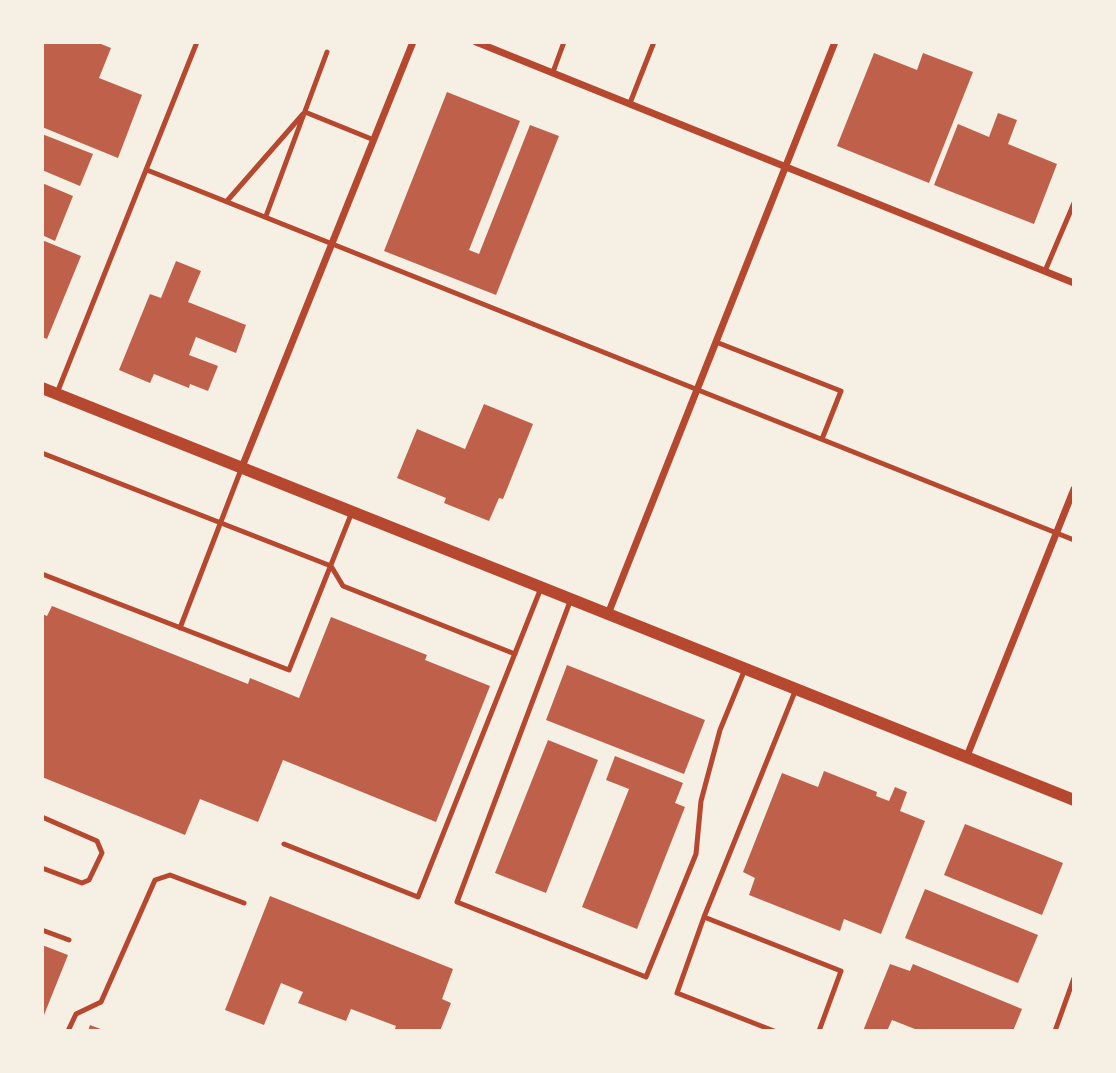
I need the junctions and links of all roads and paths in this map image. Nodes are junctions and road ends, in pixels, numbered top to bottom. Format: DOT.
graph roads {
  1 [pos="197,42"];
  2 [pos="413,42"];
  3 [pos="476,42"];
  4 [pos="564,42"];
  5 [pos="654,42"];
  6 [pos="835,42"];
  7 [pos="327,52"];
  8 [pos="553,72"];
  9 [pos="630,103"];
  10 [pos="305,112"];
  11 [pos="374,140"];
  12 [pos="786,165"];
  13 [pos="147,170"];
  14 [pos="227,201"];
  15 [pos="1074,203"];
  16 [pos="266,216"];
  17 [pos="332,243"];
  18 [pos="1045,271"];
  19 [pos="1074,283"];
  20 [pos="716,342"];
  21 [pos="42,388"];
  22 [pos="697,390"];
  23 [pos="57,394"];
  24 [pos="822,439"];
  25 [pos="42,453"];
  26 [pos="242,467"];
  27 [pos="1074,489"];
  28 [pos="352,512"];
  29 [pos="221,522"];
  30 [pos="1056,533"];
  31 [pos="1074,540"];
  32 [pos="331,566"];
  33 [pos="42,575"];
  34 [pos="542,588"];
  35 [pos="571,599"];
  36 [pos="608,614"];
  37 [pos="180,628"];
  38 [pos="514,654"];
  39 [pos="745,669"];
  40 [pos="796,689"];
  41 [pos="967,756"];
  42 [pos="1074,800"];
  43 [pos="42,817"];
  44 [pos="284,844"];
  45 [pos="42,867"];
  46 [pos="244,903"];
  47 [pos="704,918"];
  48 [pos="42,930"];
  49 [pos="69,940"];
  50 [pos="1074,978"];
  51 [pos="68,1031"];
  52 [pos="774,1031"];
  53 [pos="819,1031"];
  54 [pos="1055,1031"];
  1 -- 13 [label="lane"];
  2 -- 11 [label="street"];
  3 -- 8 [label="street"];
  4 -- 8 [label="lane"];
  5 -- 9 [label="lane"];
  6 -- 12 [label="street"];
  7 -- 10 [label="lane"];
  8 -- 9 [label="street"];
  9 -- 12 [label="street"];
  10 -- 11 [label="lane"];
  10 -- 14 [label="lane"];
  10 -- 16 [label="lane"];
  11 -- 17 [label="street"];
  12 -- 18 [label="street"];
  12 -- 20 [label="street"];
  13 -- 14 [label="lane"];
  13 -- 23 [label="lane"];
  14 -- 16 [label="lane"];
  15 -- 18 [label="lane"];
  16 -- 17 [label="lane"];
  17 -- 22 [label="lane"];
  17 -- 26 [label="street"];
  18 -- 19 [label="street"];
  20 -- 22 [label="street"];
  20 -- 24 [label="lane"];
  21 -- 23 [label="street"];
  22 -- 24 [label="lane"];
  22 -- 36 [label="street"];
  23 -- 26 [label="street"];
  24 -- 30 [label="lane"];
  25 -- 29 [label="lane"];
  26 -- 28 [label="street"];
  26 -- 29 [label="lane"];
  27 -- 30 [label="street"];
  28 -- 32 [label="lane"];
  28 -- 34 [label="street"];
  29 -- 32 [label="lane"];
  29 -- 37 [label="lane"];
  30 -- 31 [label="lane"];
  30 -- 41 [label="street"];
  32 -- 37 [label="lane"];
  32 -- 38 [label="lane"];
  33 -- 37 [label="lane"];
  34 -- 35 [label="street"];
  34 -- 38 [label="lane"];
  35 -- 36 [label="street"];
  35 -- 39 [label="lane"];
  36 -- 39 [label="street"];
  38 -- 44 [label="lane"];
  39 -- 40 [label="street"];
  40 -- 41 [label="street"];
  40 -- 47 [label="lane"];
  41 -- 42 [label="street"];
  43 -- 45 [label="lane"];
  46 -- 51 [label="lane"];
  47 -- 52 [label="lane"];
  47 -- 53 [label="lane"];
  48 -- 49 [label="lane"];
  50 -- 54 [label="lane"];
}
